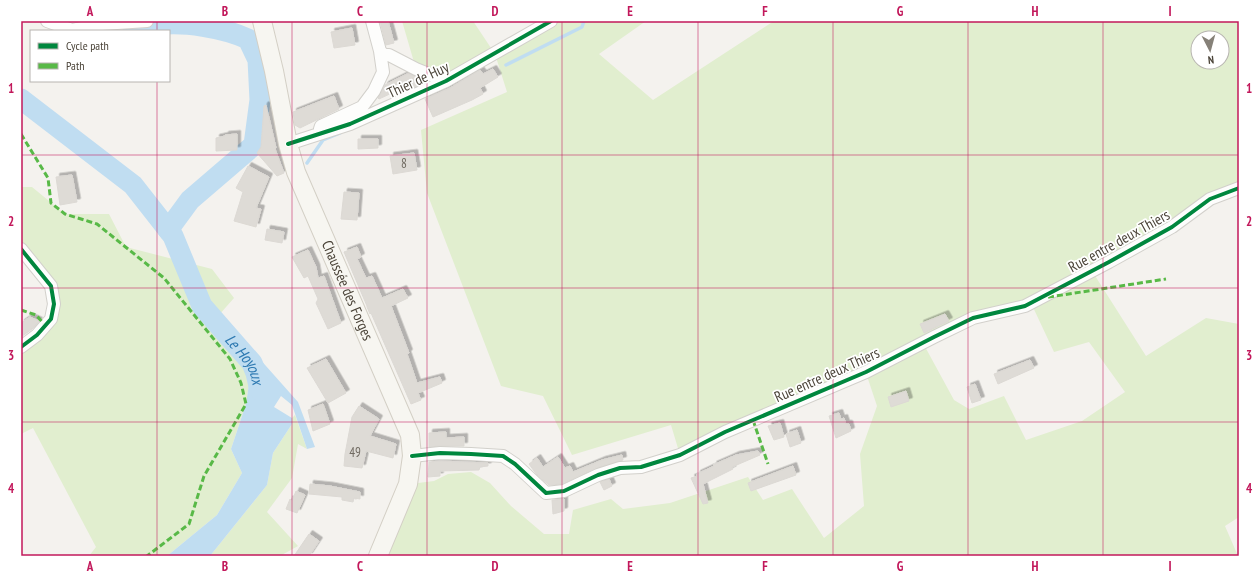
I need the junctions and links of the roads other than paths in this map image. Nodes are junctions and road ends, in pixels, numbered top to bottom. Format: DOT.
graph roads {
  1 [pos="48,21"];
  2 [pos="147,21"];
  3 [pos="262,21"];
  4 [pos="372,21"];
  5 [pos="550,21"];
  6 [pos="380,51"];
  7 [pos="446,81"];
  8 [pos="319,134"];
  9 [pos="288,144"];
  10 [pos="1239,188"];
  11 [pos="21,249"];
  12 [pos="21,347"];
  13 [pos="412,456"];
  14 [pos="378,556"];
  1 -- 2 [label="street"];
  3 -- 9 [label="main road, Chaussée des Forges"];
  4 -- 6 [label="street"];
  5 -- 7 [label="street, Thier de Huy"];
  6 -- 7 [label="street"];
  6 -- 8 [label="street, Thier de Huy"];
  7 -- 8 [label="street, Thier de Huy"];
  8 -- 9 [label="street, Thier de Huy"];
  9 -- 13 [label="main road, Chaussée des Forges"];
  10 -- 13 [label="street, Rue entre deux Thiers"];
  11 -- 12 [label="street"];
  13 -- 14 [label="main road, Chaussée des Forges"];
}
